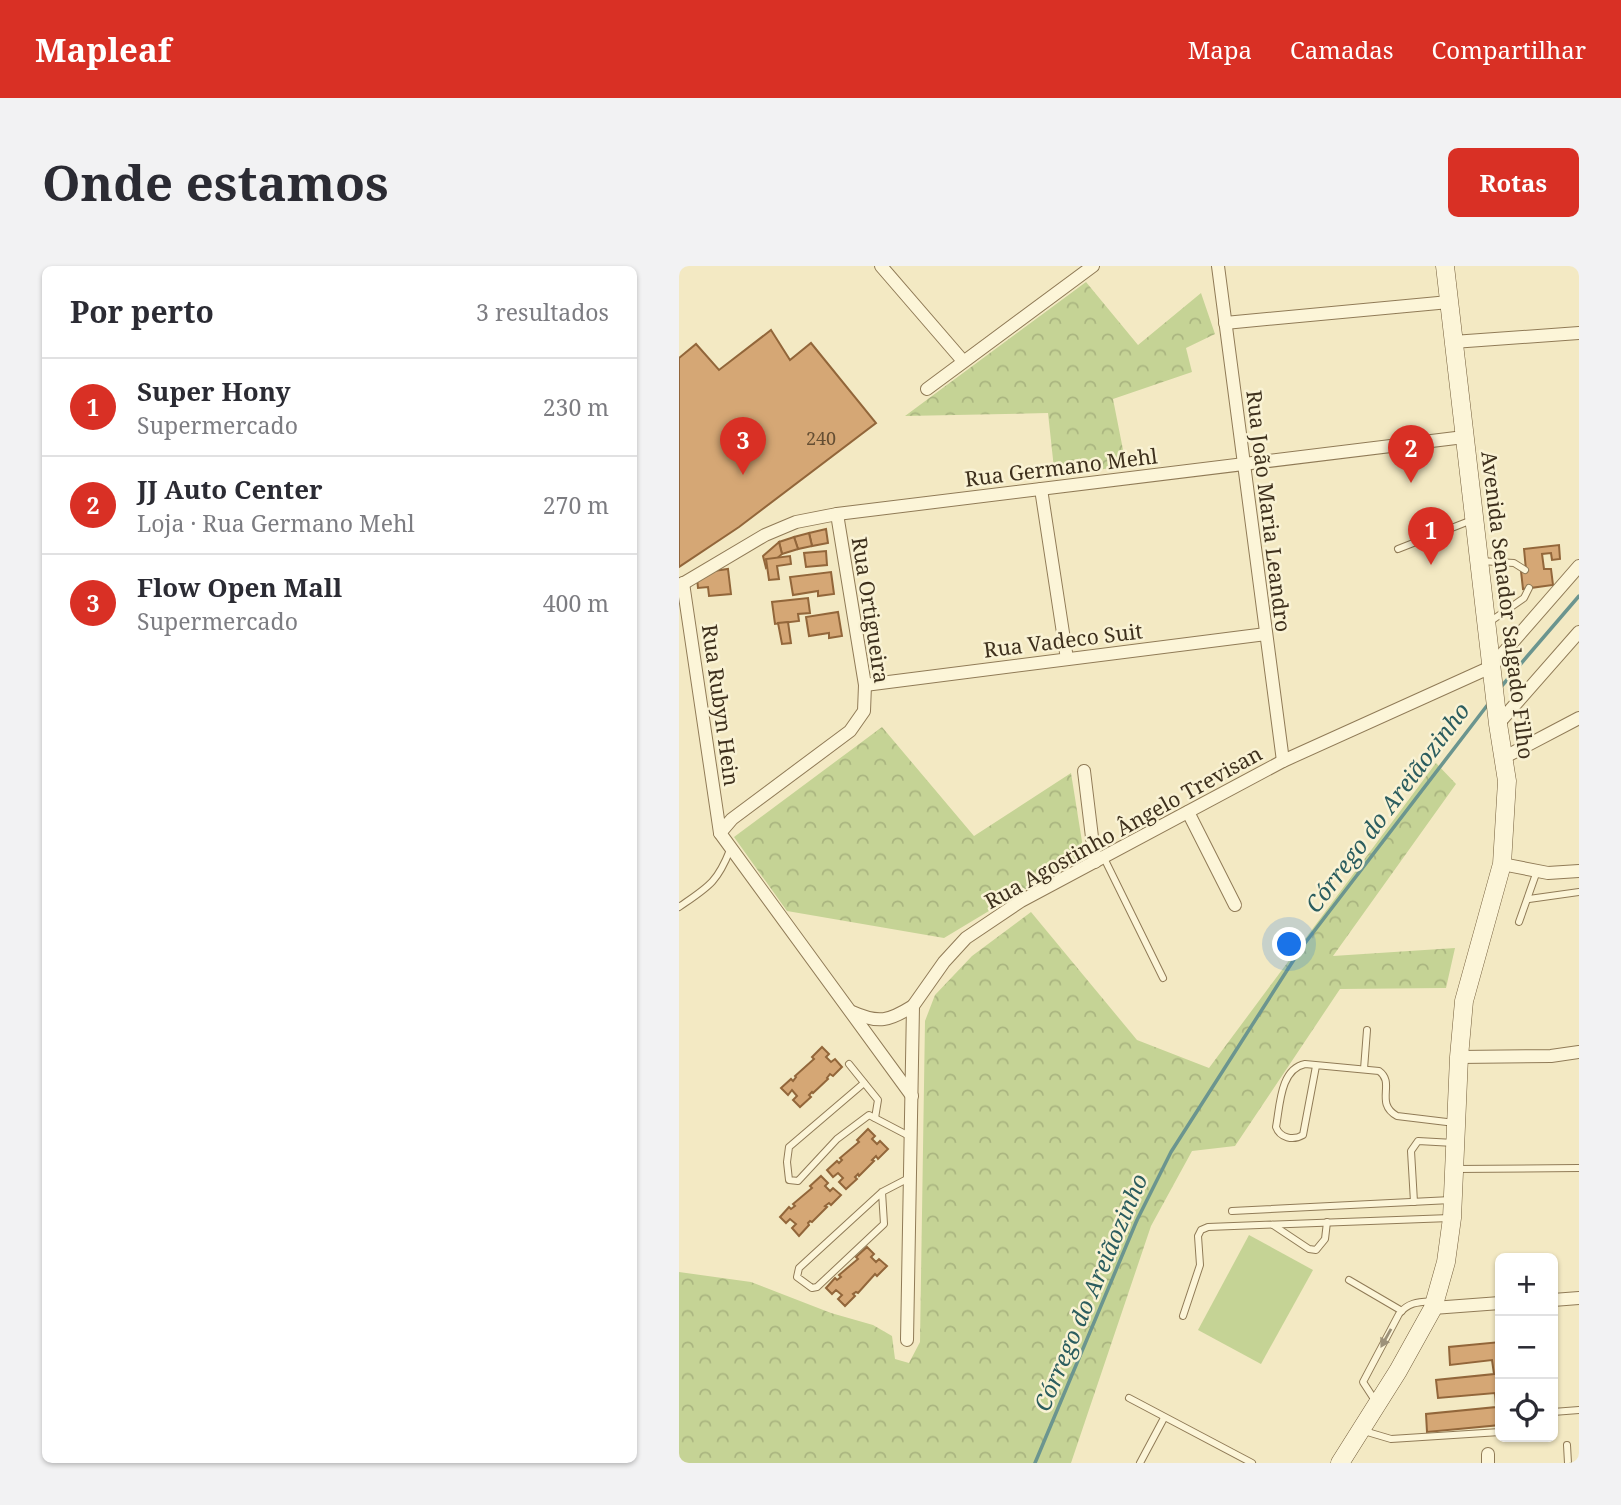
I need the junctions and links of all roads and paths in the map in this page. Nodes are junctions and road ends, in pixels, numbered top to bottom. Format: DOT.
graph roads {
  1 [pos="881,266"];
  2 [pos="1093,266"];
  3 [pos="1218,266"];
  4 [pos="1445,266"];
  5 [pos="1449,302"];
  6 [pos="1225,323"];
  7 [pos="1579,333"];
  8 [pos="1453,342"];
  9 [pos="963,361"];
  10 [pos="927,389"];
  11 [pos="1464,437"];
  12 [pos="1244,465"];
  13 [pos="1041,489"];
  14 [pos="837,514"];
  15 [pos="1473,519"];
  16 [pos="1398,549"];
  17 [pos="1478,561"];
  18 [pos="1579,566"];
  19 [pos="1525,570"];
  20 [pos="681,585"];
  21 [pos="1529,588"];
  22 [pos="1486,624"];
  23 [pos="1579,632"];
  24 [pos="1266,634"];
  25 [pos="1067,659"];
  26 [pos="1491,667"];
  27 [pos="865,685"];
  28 [pos="1579,718"];
  29 [pos="1498,724"];
  30 [pos="1503,758"];
  31 [pos="1283,761"];
  32 [pos="1084,771"];
  33 [pos="1188,812"];
  34 [pos="720,833"];
  35 [pos="731,848"];
  36 [pos="1099,860"];
  37 [pos="1502,864"];
  38 [pos="1537,871"];
  39 [pos="1579,871"];
  40 [pos="1579,892"];
  41 [pos="1529,899"];
  42 [pos="1234,905"];
  43 [pos="679,906"];
  44 [pos="1519,922"];
  45 [pos="1163,978"];
  46 [pos="913,1006"];
  47 [pos="849,1010"];
  48 [pos="1367,1030"];
  49 [pos="1579,1052"];
  50 [pos="1459,1057"];
  51 [pos="849,1064"];
  52 [pos="1316,1066"];
  53 [pos="1364,1069"];
  54 [pos="864,1083"];
  55 [pos="912,1097"];
  56 [pos="875,1118"];
  57 [pos="1456,1123"];
  58 [pos="911,1137"];
  59 [pos="1455,1143"];
  60 [pos="1579,1168"];
  61 [pos="1454,1169"];
  62 [pos="911,1178"];
  63 [pos="883,1192"];
  64 [pos="1414,1202"];
  65 [pos="1452,1209"];
  66 [pos="1232,1211"];
  67 [pos="1327,1222"];
  68 [pos="1272,1224"];
  69 [pos="1349,1280"];
  70 [pos="1579,1298"];
  71 [pos="1558,1300"];
  72 [pos="1495,1303"];
  73 [pos="1434,1304"];
  74 [pos="1402,1311"];
  75 [pos="1183,1316"];
  76 [pos="907,1340"];
  77 [pos="1129,1398"];
  78 [pos="1377,1404"];
  79 [pos="1579,1410"];
  80 [pos="1558,1412"];
  81 [pos="1164,1418"];
  82 [pos="1361,1430"];
  83 [pos="1495,1432"];
  84 [pos="1567,1445"];
  85 [pos="1140,1463"];
  86 [pos="1252,1463"];
  87 [pos="1340,1463"];
  88 [pos="1569,1463"];
  1 -- 9 [label="street"];
  2 -- 9 [label="street"];
  3 -- 6 [label="street, Rua João Maria Leandro"];
  4 -- 5 [label="main road, Avenida Senador Salgado Filho"];
  5 -- 6 [label="street"];
  5 -- 8 [label="main road, Avenida Senador Salgado Filho"];
  6 -- 12 [label="street, Rua João Maria Leandro"];
  7 -- 8 [label="street"];
  8 -- 11 [label="main road, Avenida Senador Salgado Filho"];
  9 -- 10 [label="street"];
  11 -- 12 [label="street, Rua Germano Mehl"];
  11 -- 15 [label="main road, Avenida Senador Salgado Filho"];
  12 -- 13 [label="street, Rua Germano Mehl"];
  12 -- 24 [label="street, Rua João Maria Leandro"];
  13 -- 14 [label="street, Rua Germano Mehl"];
  13 -- 25 [label="street"];
  14 -- 20 [label="street, Rua Germano Mehl"];
  14 -- 27 [label="street, Rua Ortigueira"];
  15 -- 16 [label="lane"];
  15 -- 17 [label="main road, Avenida Senador Salgado Filho"];
  17 -- 19 [label="lane"];
  17 -- 22 [label="main road, Avenida Senador Salgado Filho"];
  18 -- 26 [label="street"];
  20 -- 34 [label="street, Rua Rubyn Hein"];
  21 -- 22 [label="lane"];
  22 -- 26 [label="main road, Avenida Senador Salgado Filho"];
  23 -- 29 [label="street"];
  24 -- 25 [label="street, Rua Vadeco Suit"];
  24 -- 31 [label="street, Rua João Maria Leandro"];
  25 -- 27 [label="street, Rua Vadeco Suit"];
  26 -- 29 [label="main road, Avenida Senador Salgado Filho"];
  26 -- 31 [label="street, Rua Agostinho Ângelo Trevisan"];
  27 -- 34 [label="street, Rua Ortigueira"];
  28 -- 30 [label="street"];
  29 -- 30 [label="main road, Avenida Senador Salgado Filho"];
  30 -- 37 [label="main road, Avenida Senador Salgado Filho"];
  31 -- 33 [label="street, Rua Agostinho Ângelo Trevisan"];
  32 -- 36 [label="street"];
  33 -- 36 [label="street, Rua Agostinho Ângelo Trevisan"];
  33 -- 42 [label="street"];
  34 -- 35 [label="street"];
  35 -- 43 [label="lane"];
  35 -- 47 [label="street"];
  36 -- 45 [label="lane"];
  36 -- 46 [label="street, Rua Agostinho Ângelo Trevisan"];
  37 -- 38 [label="street"];
  37 -- 50 [label="main road, Avenida Senador Salgado Filho"];
  38 -- 39 [label="street"];
  38 -- 41 [label="lane"];
  40 -- 41 [label="lane"];
  41 -- 44 [label="lane"];
  46 -- 47 [label="street"];
  46 -- 55 [label="street"];
  47 -- 55 [label="street"];
  48 -- 53 [label="lane"];
  49 -- 50 [label="street"];
  50 -- 57 [label="main road, Avenida Senador Salgado Filho"];
  51 -- 54 [label="lane"];
  52 -- 52 [label="lane"];
  52 -- 53 [label="lane"];
  53 -- 57 [label="lane"];
  54 -- 56 [label="lane"];
  54 -- 56 [label="lane"];
  55 -- 58 [label="street"];
  56 -- 58 [label="lane"];
  57 -- 59 [label="main road, Avenida Senador Salgado Filho"];
  58 -- 62 [label="street"];
  59 -- 61 [label="main road, Avenida Senador Salgado Filho"];
  59 -- 64 [label="lane"];
  60 -- 61 [label="lane"];
  61 -- 65 [label="main road, Avenida Senador Salgado Filho"];
  62 -- 63 [label="lane"];
  62 -- 76 [label="street"];
  63 -- 63 [label="lane"];
  64 -- 65 [label="lane"];
  64 -- 66 [label="lane"];
  65 -- 67 [label="lane"];
  65 -- 73 [label="main road, Avenida Senador Salgado Filho"];
  67 -- 68 [label="lane"];
  67 -- 68 [label="lane"];
  68 -- 75 [label="lane"];
  69 -- 74 [label="lane"];
  70 -- 71 [label="street"];
  72 -- 73 [label="street"];
  73 -- 74 [label="lane"];
  73 -- 78 [label="main road, Avenida Senador Salgado Filho"];
  74 -- 78 [label="lane, one-way"];
  77 -- 81 [label="lane"];
  78 -- 82 [label="main road, Avenida Senador Salgado Filho"];
  79 -- 80 [label="lane"];
  81 -- 85 [label="lane"];
  81 -- 86 [label="lane"];
  82 -- 83 [label="lane"];
  82 -- 87 [label="main road, Avenida Senador Salgado Filho"];
  84 -- 88 [label="lane"];
}
